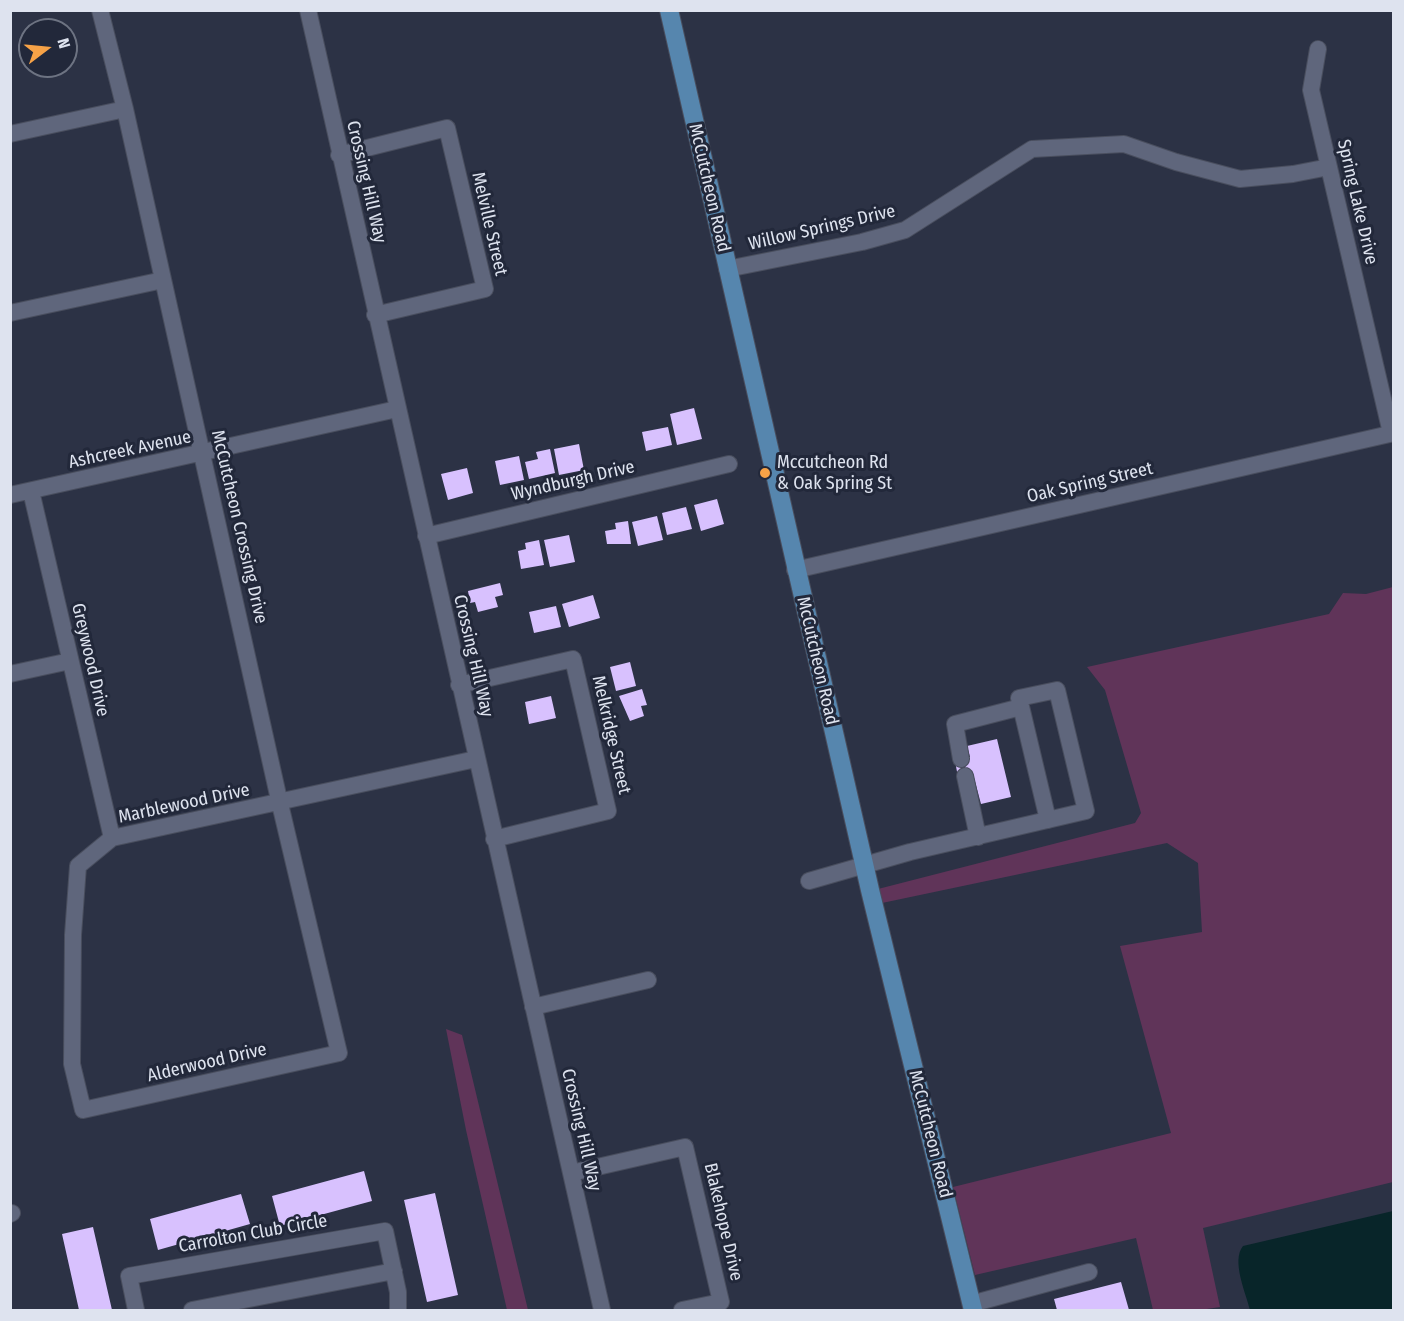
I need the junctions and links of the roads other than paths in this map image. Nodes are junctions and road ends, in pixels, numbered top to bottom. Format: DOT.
graph roads {
  1 [pos="100,10"];
  2 [pos="308,10"];
  3 [pos="669,10"];
  4 [pos="1318,49"];
  5 [pos="125,110"];
  6 [pos="10,134"];
  7 [pos="339,154"];
  8 [pos="1329,167"];
  9 [pos="727,269"];
  10 [pos="164,280"];
  11 [pos="10,313"];
  12 [pos="375,315"];
  13 [pos="397,409"];
  14 [pos="1392,433"];
  15 [pos="203,454"];
  16 [pos="729,464"];
  17 [pos="31,491"];
  18 [pos="10,495"];
  19 [pos="426,536"];
  20 [pos="795,570"];
  21 [pos="70,661"];
  22 [pos="10,674"];
  23 [pos="459,685"];
  24 [pos="1021,707"];
  25 [pos="476,759"];
  26 [pos="961,759"];
  27 [pos="965,776"];
  28 [pos="280,804"];
  29 [pos="1048,820"];
  30 [pos="978,837"];
  31 [pos="112,838"];
  32 [pos="494,839"];
  33 [pos="864,865"];
  34 [pos="809,881"];
  35 [pos="648,980"];
  36 [pos="533,1007"];
  37 [pos="339,1053"];
  38 [pos="83,1110"];
  39 [pos="571,1173"];
  40 [pos="394,1271"];
  41 [pos="1089,1272"];
  42 [pos="972,1307"];
  43 [pos="136,1311"];
  44 [pos="192,1311"];
  45 [pos="398,1311"];
  46 [pos="602,1311"];
  47 [pos="682,1311"];
  1 -- 5 [label="street, McCutcheon Crossing Drive"];
  2 -- 7 [label="street, Crossing Hill Way"];
  3 -- 9 [label="main road, McCutcheon Road"];
  4 -- 8 [label="street, Spring Lake Drive"];
  5 -- 6 [label="street"];
  5 -- 10 [label="street, McCutcheon Crossing Drive"];
  7 -- 12 [label="street, Crossing Hill Way"];
  7 -- 12 [label="street, Melville Street"];
  8 -- 9 [label="street, Willow Springs Drive"];
  8 -- 14 [label="street, Spring Lake Drive"];
  9 -- 20 [label="main road, McCutcheon Road"];
  10 -- 11 [label="street"];
  10 -- 15 [label="street, McCutcheon Crossing Drive"];
  12 -- 13 [label="street, Crossing Hill Way"];
  13 -- 15 [label="street, Ashcreek Avenue"];
  13 -- 19 [label="street, Crossing Hill Way"];
  14 -- 20 [label="street, Oak Spring Street"];
  15 -- 17 [label="street, Ashcreek Avenue"];
  15 -- 28 [label="street, McCutcheon Crossing Drive"];
  16 -- 19 [label="street, Wyndburgh Drive"];
  17 -- 18 [label="street, Ashcreek Avenue"];
  17 -- 21 [label="street, Greywood Drive"];
  19 -- 23 [label="street, Crossing Hill Way"];
  20 -- 33 [label="main road, McCutcheon Road"];
  21 -- 22 [label="street"];
  21 -- 31 [label="street, Greywood Drive"];
  23 -- 25 [label="street, Crossing Hill Way"];
  23 -- 32 [label="street, Melkridge Street"];
  24 -- 26 [label="street"];
  24 -- 29 [label="street"];
  24 -- 29 [label="street"];
  25 -- 28 [label="street, Marblewood Drive"];
  25 -- 32 [label="street, Crossing Hill Way"];
  27 -- 30 [label="street"];
  28 -- 31 [label="street, Marblewood Drive"];
  28 -- 37 [label="street, McCutcheon Crossing Drive"];
  29 -- 30 [label="street"];
  30 -- 33 [label="street"];
  31 -- 38 [label="street, Marblewood Drive"];
  32 -- 36 [label="street, Crossing Hill Way"];
  33 -- 34 [label="street"];
  33 -- 42 [label="main road, McCutcheon Road"];
  35 -- 36 [label="street"];
  36 -- 39 [label="street, Crossing Hill Way"];
  37 -- 38 [label="street, Alderwood Drive"];
  39 -- 46 [label="street, Crossing Hill Way"];
  39 -- 47 [label="street, Blakehope Drive"];
  40 -- 43 [label="street, Carrolton Club Circle"];
  40 -- 44 [label="street"];
  40 -- 45 [label="street"];
  41 -- 42 [label="street"];
}
